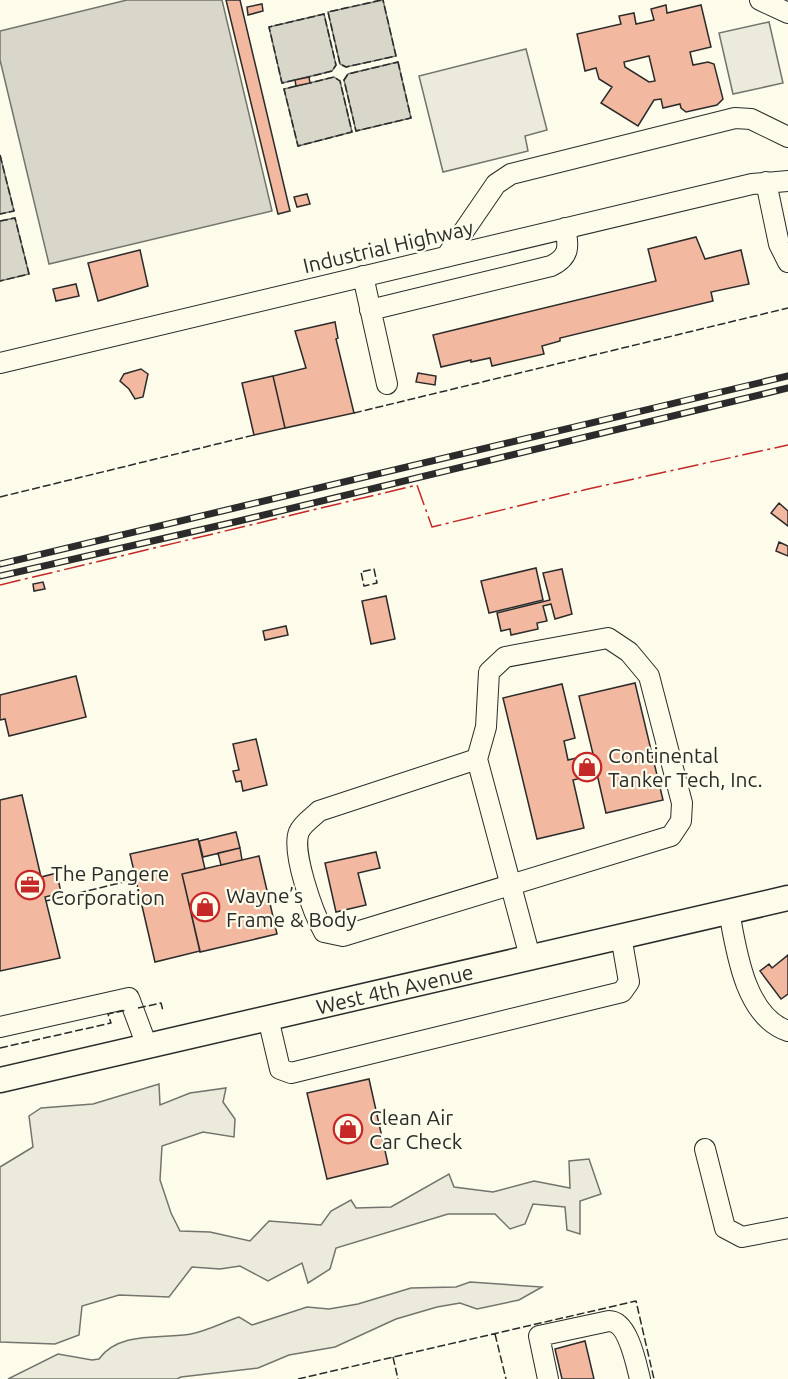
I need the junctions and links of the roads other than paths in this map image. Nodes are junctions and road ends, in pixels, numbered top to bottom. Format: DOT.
graph roads {
  1 [pos="760,0"];
  2 [pos="788,13"];
  3 [pos="788,137"];
  4 [pos="788,181"];
  5 [pos="766,183"];
  6 [pos="565,228"];
  7 [pos="446,257"];
  8 [pos="788,262"];
  9 [pos="363,276"];
  10 [pos="370,310"];
  11 [pos="0,363"];
  12 [pos="387,384"];
  13 [pos="477,759"];
  14 [pos="510,886"];
  15 [pos="788,898"];
  16 [pos="729,911"];
  17 [pos="621,936"];
  18 [pos="530,957"];
  19 [pos="268,1018"];
  20 [pos="0,1027"];
  21 [pos="788,1031"];
  22 [pos="147,1046"];
  23 [pos="0,1080"];
  24 [pos="705,1149"];
  25 [pos="788,1228"];
  26 [pos="548,1379"];
  27 [pos="640,1379"];
  1 -- 2 [label="street"];
  3 -- 7 [label="street"];
  4 -- 5 [label="street, Industrial Highway"];
  5 -- 6 [label="street, Industrial Highway"];
  5 -- 8 [label="street"];
  6 -- 7 [label="street, Industrial Highway"];
  6 -- 10 [label="street"];
  7 -- 9 [label="street, Industrial Highway"];
  9 -- 10 [label="street"];
  9 -- 11 [label="street, Industrial Highway"];
  10 -- 12 [label="street"];
  13 -- 14 [label="street"];
  13 -- 14 [label="street"];
  13 -- 14 [label="street"];
  14 -- 18 [label="street"];
  15 -- 16 [label="main road, West 4th Avenue"];
  16 -- 17 [label="main road, West 4th Avenue"];
  16 -- 21 [label="street"];
  17 -- 18 [label="main road, West 4th Avenue"];
  17 -- 19 [label="street"];
  18 -- 19 [label="main road, West 4th Avenue"];
  19 -- 22 [label="main road, West 4th Avenue"];
  20 -- 22 [label="street"];
  22 -- 23 [label="main road, West 4th Avenue"];
  24 -- 25 [label="street"];
  26 -- 27 [label="street"];
}
